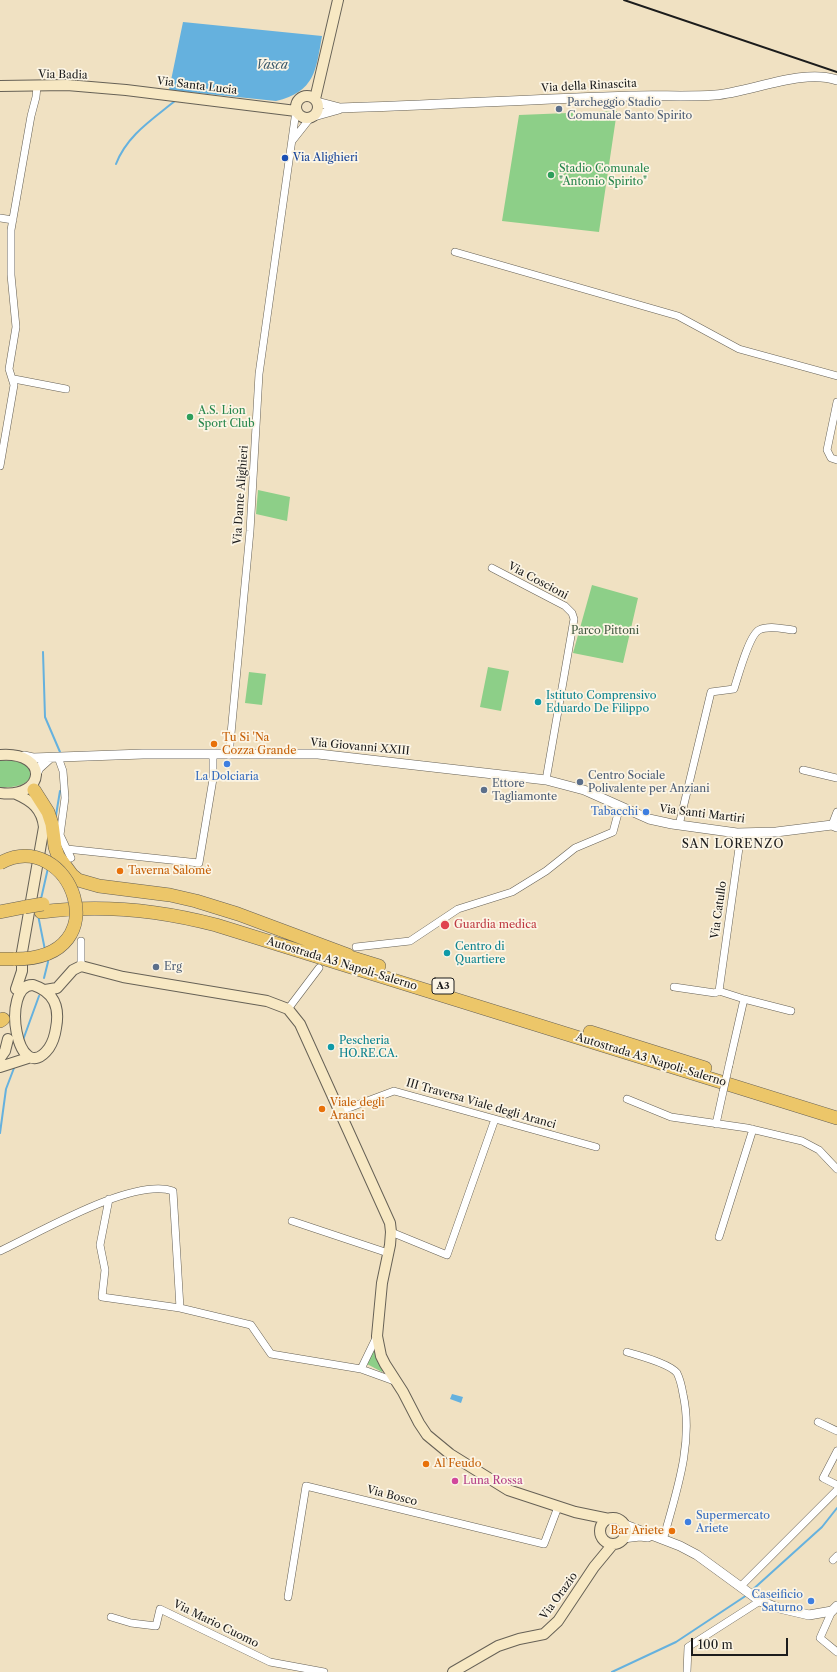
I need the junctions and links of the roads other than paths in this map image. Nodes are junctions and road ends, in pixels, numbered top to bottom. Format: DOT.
graph roads {
  1 [pos="338,0"];
  2 [pos="319,77"];
  3 [pos="837,80"];
  4 [pos="0,86"];
  5 [pos="37,86"];
  6 [pos="126,90"];
  7 [pos="301,97"];
  8 [pos="316,100"];
  9 [pos="265,106"];
  10 [pos="340,108"];
  11 [pos="296,111"];
  12 [pos="312,117"];
  13 [pos="291,143"];
  14 [pos="0,218"];
  15 [pos="13,220"];
  16 [pos="455,252"];
  17 [pos="837,376"];
  18 [pos="14,379"];
  19 [pos="66,389"];
  20 [pos="837,402"];
  21 [pos="837,460"];
  22 [pos="0,466"];
  23 [pos="492,568"];
  24 [pos="793,630"];
  25 [pos="213,754"];
  26 [pos="0,755"];
  27 [pos="229,755"];
  28 [pos="24,756"];
  29 [pos="54,757"];
  30 [pos="803,770"];
  31 [pos="837,778"];
  32 [pos="546,780"];
  33 [pos="34,782"];
  34 [pos="0,793"];
  35 [pos="16,794"];
  36 [pos="36,806"];
  37 [pos="620,806"];
  38 [pos="837,812"];
  39 [pos="679,825"];
  40 [pos="834,826"];
  41 [pos="737,833"];
  42 [pos="67,849"];
  43 [pos="71,858"];
  44 [pos="0,864"];
  45 [pos="42,908"];
  46 [pos="24,911"];
  47 [pos="0,912"];
  48 [pos="0,920"];
  49 [pos="81,941"];
  50 [pos="356,947"];
  51 [pos="0,959"];
  52 [pos="359,960"];
  53 [pos="18,965"];
  54 [pos="81,966"];
  55 [pos="319,968"];
  56 [pos="64,981"];
  57 [pos="33,985"];
  58 [pos="674,987"];
  59 [pos="16,989"];
  60 [pos="45,990"];
  61 [pos="719,991"];
  62 [pos="744,999"];
  63 [pos="57,1007"];
  64 [pos="288,1009"];
  65 [pos="791,1011"];
  66 [pos="3,1012"];
  67 [pos="8,1039"];
  68 [pos="0,1058"];
  69 [pos="28,1058"];
  70 [pos="0,1067"];
  71 [pos="627,1099"];
  72 [pos="837,1109"];
  73 [pos="338,1112"];
  74 [pos="837,1118"];
  75 [pos="495,1119"];
  76 [pos="716,1124"];
  77 [pos="753,1129"];
  78 [pos="596,1147"];
  79 [pos="837,1169"];
  80 [pos="109,1199"];
  81 [pos="292,1221"];
  82 [pos="391,1232"];
  83 [pos="719,1237"];
  84 [pos="0,1251"];
  85 [pos="388,1253"];
  86 [pos="180,1308"];
  87 [pos="377,1336"];
  88 [pos="627,1352"];
  89 [pos="361,1369"];
  90 [pos="397,1382"];
  91 [pos="818,1422"];
  92 [pos="837,1431"];
  93 [pos="837,1451"];
  94 [pos="837,1485"];
  95 [pos="837,1490"];
  96 [pos="558,1507"];
  97 [pos="575,1512"];
  98 [pos="609,1519"];
  99 [pos="623,1524"];
  100 [pos="602,1535"];
  101 [pos="623,1538"];
  102 [pos="661,1539"];
  103 [pos="613,1544"];
  104 [pos="594,1568"];
  105 [pos="743,1589"];
  106 [pos="288,1597"];
  107 [pos="760,1601"];
  108 [pos="834,1608"];
  109 [pos="111,1617"];
  110 [pos="837,1652"];
  111 [pos="324,1672"];
  112 [pos="453,1672"];
  113 [pos="687,1672"];
  1 -- 2 [label="main road"];
  2 -- 7 [label="main road"];
  2 -- 8 [label="main road"];
  3 -- 10 [label="street, Via della Rinascita"];
  4 -- 5 [label="main road, Via Badia"];
  5 -- 6 [label="main road, Via Badia"];
  5 -- 15 [label="street"];
  6 -- 9 [label="main road, Via Santa Lucia"];
  7 -- 8 [label="main road"];
  7 -- 9 [label="main road, Via Santa Lucia"];
  7 -- 11 [label="main road"];
  8 -- 10 [label="street, Via della Rinascita"];
  8 -- 12 [label="main road"];
  9 -- 11 [label="main road, Via Santa Lucia"];
  10 -- 12 [label="street, Via della Rinascita"];
  11 -- 12 [label="main road"];
  11 -- 13 [label="street, Via Dante Alighieri"];
  12 -- 13 [label="street, Via Dante Alighieri"];
  13 -- 27 [label="street, Via Dante Alighieri"];
  14 -- 15 [label="street"];
  15 -- 18 [label="street"];
  16 -- 17 [label="street"];
  18 -- 19 [label="street"];
  18 -- 22 [label="street"];
  20 -- 21 [label="street"];
  23 -- 32 [label="street, Via Coscioni"];
  24 -- 39 [label="street"];
  25 -- 27 [label="street, Via Giovanni XXIII"];
  25 -- 29 [label="street, Via Giovanni XXIII"];
  25 -- 42 [label="street"];
  26 -- 28 [label="main road"];
  27 -- 32 [label="street, Via Giovanni XXIII"];
  28 -- 29 [label="street, Via Giovanni XXIII"];
  28 -- 33 [label="main road"];
  29 -- 33 [label="street"];
  29 -- 42 [label="street"];
  30 -- 31 [label="street"];
  32 -- 37 [label="street, Via Santi Martiri"];
  33 -- 35 [label="main road"];
  33 -- 36 [label="main road"];
  33 -- 52 [label="highway"];
  34 -- 35 [label="main road"];
  35 -- 36 [label="main road"];
  36 -- 53 [label="main road"];
  37 -- 39 [label="street, Via Santi Martiri"];
  37 -- 50 [label="street"];
  38 -- 40 [label="street"];
  39 -- 41 [label="street, Via Santi Martiri"];
  40 -- 41 [label="street, Via Santi Martiri"];
  41 -- 61 [label="street, Via Catullo"];
  42 -- 43 [label="street"];
  44 -- 53 [label="highway, bridge"];
  45 -- 46 [label="highway, Autostrada A3 Napoli-Salerno / A3"];
  45 -- 52 [label="highway, Autostrada A3 Napoli-Salerno / A3"];
  45 -- 74 [label="highway, Autostrada A3 Napoli-Salerno / A3"];
  46 -- 47 [label="highway, Autostrada A3 Napoli-Salerno / A3"];
  46 -- 48 [label="highway, Autostrada A3 Napoli-Salerno / A3"];
  49 -- 54 [label="street"];
  51 -- 53 [label="highway"];
  52 -- 72 [label="highway, Autostrada A3 Napoli-Salerno / A3"];
  53 -- 57 [label="main road"];
  53 -- 59 [label="main road"];
  54 -- 56 [label="main road"];
  54 -- 64 [label="main road"];
  55 -- 64 [label="street"];
  56 -- 60 [label="main road"];
  56 -- 63 [label="main road"];
  57 -- 59 [label="main road"];
  57 -- 60 [label="main road"];
  58 -- 61 [label="street"];
  59 -- 66 [label="main road"];
  60 -- 63 [label="main road"];
  61 -- 62 [label="street"];
  62 -- 65 [label="street"];
  62 -- 76 [label="street, bridge"];
  63 -- 69 [label="main road"];
  64 -- 73 [label="main road"];
  66 -- 67 [label="main road"];
  67 -- 68 [label="main road"];
  67 -- 69 [label="main road"];
  69 -- 70 [label="main road"];
  71 -- 76 [label="street"];
  73 -- 75 [label="street, III Traversa Viale degli Aranci"];
  73 -- 82 [label="main road"];
  75 -- 78 [label="street, III Traversa Viale degli Aranci"];
  75 -- 82 [label="street"];
  76 -- 77 [label="street"];
  77 -- 79 [label="street"];
  77 -- 83 [label="street"];
  80 -- 84 [label="street"];
  80 -- 86 [label="street"];
  80 -- 86 [label="street"];
  81 -- 85 [label="street"];
  82 -- 85 [label="main road"];
  85 -- 87 [label="main road"];
  86 -- 89 [label="street"];
  87 -- 89 [label="street"];
  87 -- 90 [label="main road"];
  88 -- 102 [label="street"];
  89 -- 90 [label="street"];
  90 -- 96 [label="main road"];
  91 -- 92 [label="street"];
  93 -- 94 [label="street"];
  95 -- 105 [label="street"];
  96 -- 97 [label="main road"];
  96 -- 106 [label="street, Via Bosco"];
  97 -- 98 [label="main road"];
  97 -- 100 [label="main road"];
  98 -- 99 [label="main road"];
  98 -- 100 [label="main road"];
  99 -- 101 [label="main road"];
  99 -- 102 [label="street"];
  100 -- 103 [label="main road"];
  100 -- 104 [label="main road"];
  101 -- 102 [label="street"];
  101 -- 103 [label="main road"];
  102 -- 105 [label="street"];
  103 -- 104 [label="main road"];
  104 -- 112 [label="main road, Via Orazio"];
  105 -- 107 [label="street"];
  107 -- 108 [label="street"];
  107 -- 113 [label="street"];
  108 -- 110 [label="street"];
  109 -- 111 [label="street, Via Mario Cuomo"];
}
